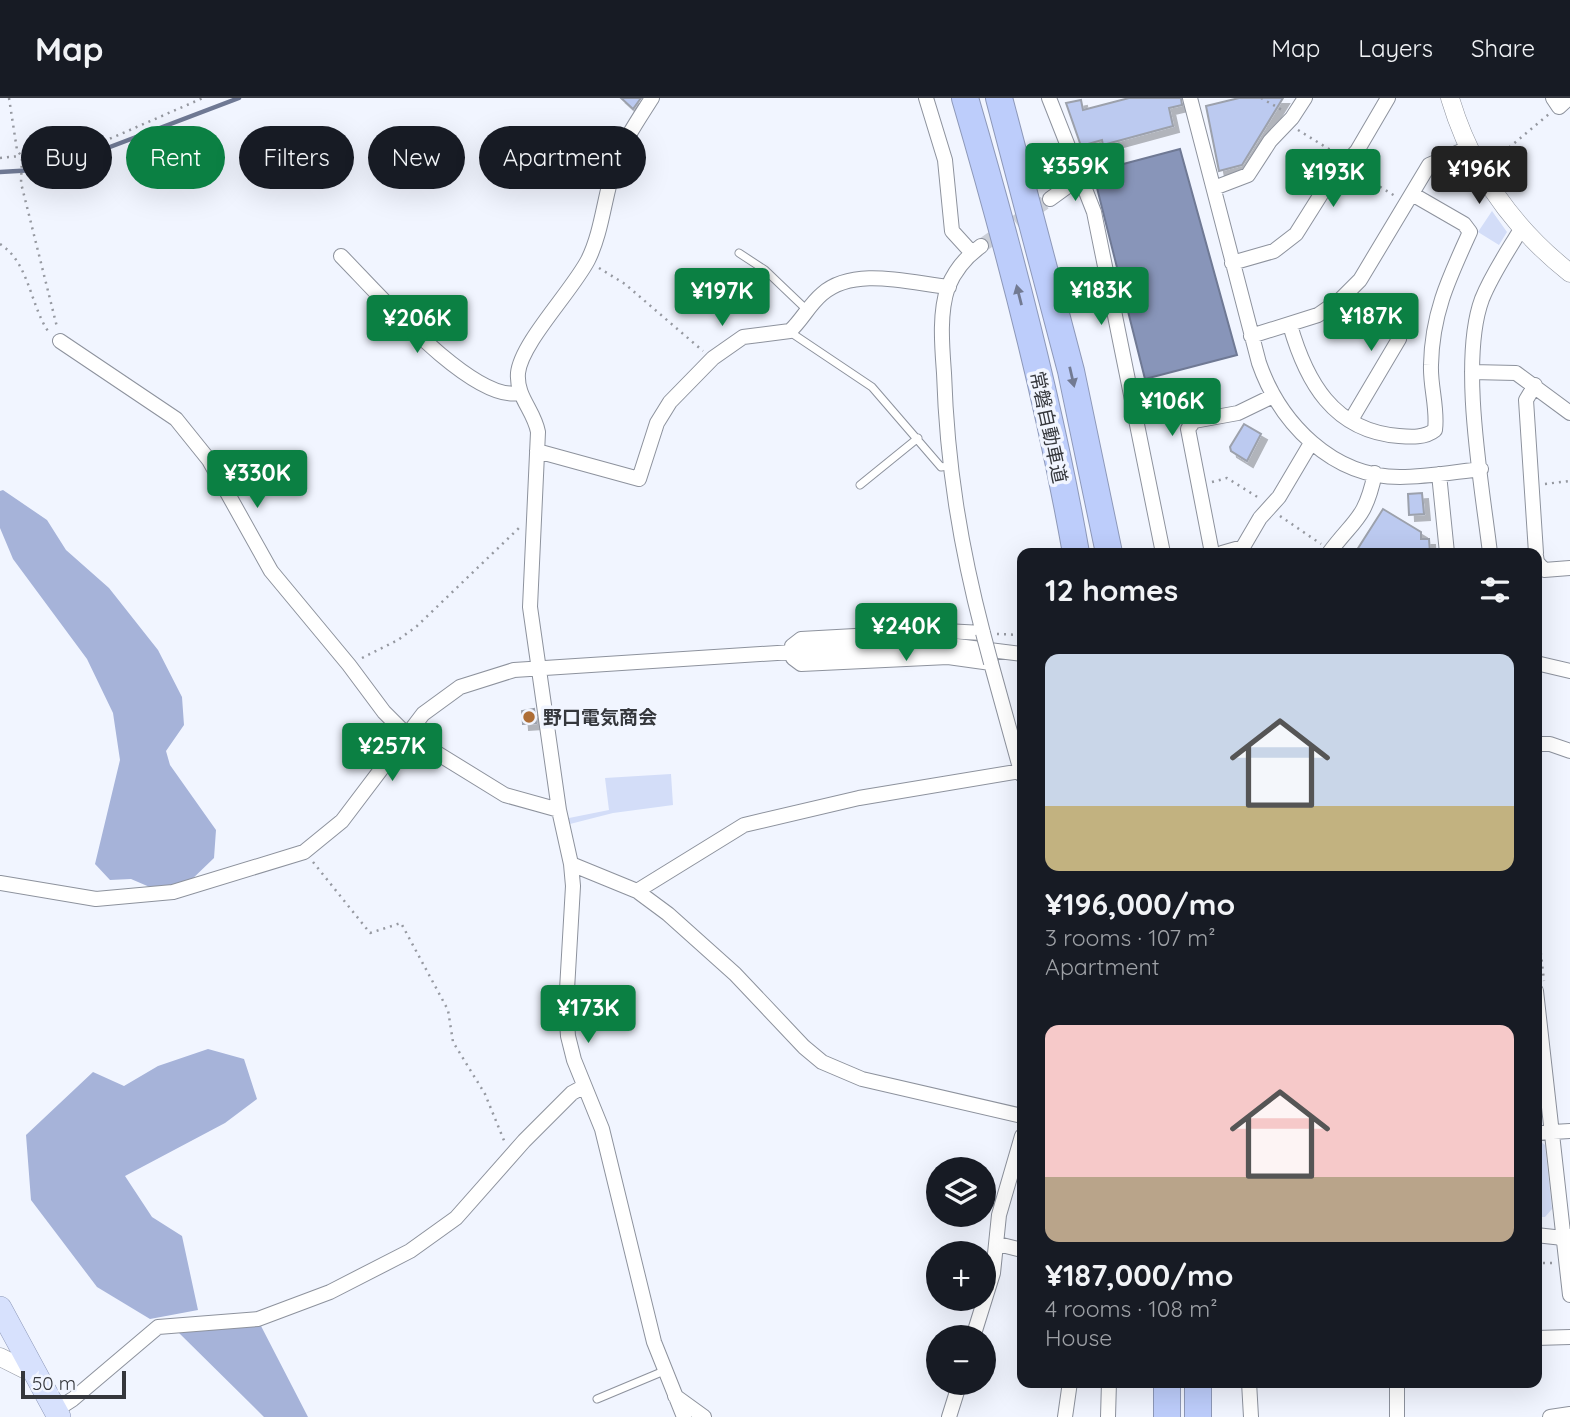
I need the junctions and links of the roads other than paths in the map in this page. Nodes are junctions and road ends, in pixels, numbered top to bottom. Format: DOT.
graph roads {
  1 [pos="652,98"];
  2 [pos="926,98"];
  3 [pos="965,98"];
  4 [pos="999,98"];
  5 [pos="1049,98"];
  6 [pos="1305,98"];
  7 [pos="1388,98"];
  8 [pos="1450,98"];
  9 [pos="1194,99"];
  10 [pos="1468,148"];
  11 [pos="1079,178"];
  12 [pos="1213,188"];
  13 [pos="1410,198"];
  14 [pos="1050,199"];
  15 [pos="1521,229"];
  16 [pos="739,253"];
  17 [pos="341,256"];
  18 [pos="1232,262"];
  19 [pos="1570,273"];
  20 [pos="948,287"];
  21 [pos="1341,299"];
  22 [pos="808,312"];
  23 [pos="1290,325"];
  24 [pos="790,331"];
  25 [pos="1251,337"];
  26 [pos="60,341"];
  27 [pos="1472,372"];
  28 [pos="1535,385"];
  29 [pos="519,393"];
  30 [pos="1273,396"];
  31 [pos="1570,412"];
  32 [pos="1351,420"];
  33 [pos="918,438"];
  34 [pos="1311,443"];
  35 [pos="537,451"];
  36 [pos="949,467"];
  37 [pos="1481,469"];
  38 [pos="1375,473"];
  39 [pos="1439,474"];
  40 [pos="860,485"];
  41 [pos="1075,548"];
  42 [pos="1108,548"];
  43 [pos="1162,548"];
  44 [pos="1211,548"];
  45 [pos="1239,548"];
  46 [pos="1334,548"];
  47 [pos="1446,548"];
  48 [pos="1489,548"];
  49 [pos="1536,548"];
  50 [pos="1542,568"];
  51 [pos="1570,568"];
  52 [pos="983,633"];
  53 [pos="792,652"];
  54 [pos="1017,653"];
  55 [pos="990,663"];
  56 [pos="1542,664"];
  57 [pos="538,668"];
  58 [pos="1570,671"];
  59 [pos="407,734"];
  60 [pos="1542,744"];
  61 [pos="1570,751"];
  62 [pos="1017,759"];
  63 [pos="1017,774"];
  64 [pos="559,810"];
  65 [pos="571,864"];
  66 [pos="0,883"];
  67 [pos="637,891"];
  68 [pos="1542,1044"];
  69 [pos="583,1087"];
  70 [pos="1017,1115"];
  71 [pos="1552,1131"];
  72 [pos="1570,1131"];
  73 [pos="1542,1132"];
  74 [pos="1017,1153"];
  75 [pos="1542,1236"];
  76 [pos="1567,1238"];
  77 [pos="998,1244"];
  78 [pos="1017,1249"];
  79 [pos="1570,1295"];
  80 [pos="0,1308"];
  81 [pos="976,1325"];
  82 [pos="1570,1337"];
  83 [pos="1542,1338"];
  84 [pos="0,1357"];
  85 [pos="34,1367"];
  86 [pos="664,1371"];
  87 [pos="1069,1388"];
  88 [pos="1109,1388"];
  89 [pos="1167,1388"];
  90 [pos="1198,1388"];
  91 [pos="1249,1388"];
  92 [pos="1397,1388"];
  93 [pos="674,1395"];
  94 [pos="956,1395"];
  95 [pos="597,1399"];
  96 [pos="57,1413"];
  97 [pos="1570,1414"];
  98 [pos="684,1417"];
  99 [pos="704,1417"];
  100 [pos="948,1417"];
  101 [pos="1065,1417"];
  102 [pos="1108,1417"];
  103 [pos="1167,1417"];
  104 [pos="1198,1417"];
  105 [pos="1251,1417"];
  106 [pos="1397,1417"];
  107 [pos="1550,1417"];
  1 -- 29 [label="street"];
  2 -- 20 [label="street"];
  41 -- 3 [label="highway, 常磐自動車道, one-way"];
  4 -- 42 [label="highway, 常磐自動車道, one-way"];
  5 -- 11 [label="street"];
  6 -- 12 [label="street"];
  7 -- 18 [label="street"];
  8 -- 10 [label="street"];
  9 -- 12 [label="street"];
  10 -- 13 [label="street"];
  10 -- 15 [label="street"];
  11 -- 14 [label="street"];
  11 -- 43 [label="street"];
  12 -- 18 [label="street"];
  13 -- 21 [label="street"];
  13 -- 32 [label="street"];
  15 -- 19 [label="street"];
  15 -- 27 [label="street"];
  16 -- 22 [label="lane"];
  17 -- 29 [label="street"];
  18 -- 25 [label="street"];
  20 -- 22 [label="street"];
  20 -- 36 [label="street"];
  21 -- 23 [label="street"];
  21 -- 32 [label="street"];
  22 -- 24 [label="street"];
  23 -- 25 [label="street"];
  23 -- 32 [label="street"];
  24 -- 33 [label="lane"];
  24 -- 35 [label="street"];
  25 -- 30 [label="street"];
  26 -- 59 [label="street"];
  27 -- 28 [label="street"];
  27 -- 37 [label="street"];
  28 -- 31 [label="street"];
  28 -- 49 [label="street"];
  29 -- 35 [label="street"];
  30 -- 34 [label="street"];
  30 -- 44 [label="street"];
  33 -- 36 [label="lane"];
  33 -- 40 [label="lane"];
  34 -- 38 [label="street"];
  34 -- 45 [label="street"];
  35 -- 57 [label="street"];
  36 -- 52 [label="street"];
  37 -- 39 [label="street"];
  37 -- 48 [label="street"];
  38 -- 39 [label="street"];
  38 -- 46 [label="street"];
  39 -- 47 [label="street"];
  50 -- 51 [label="street"];
  52 -- 53 [label="street"];
  52 -- 55 [label="street, bridge"];
  53 -- 54 [label="street"];
  53 -- 55 [label="street"];
  53 -- 57 [label="street"];
  55 -- 62 [label="street"];
  56 -- 58 [label="street"];
  57 -- 59 [label="street"];
  57 -- 64 [label="street"];
  59 -- 64 [label="street"];
  59 -- 66 [label="street"];
  60 -- 61 [label="street"];
  63 -- 67 [label="street"];
  64 -- 65 [label="street"];
  65 -- 67 [label="street"];
  65 -- 69 [label="street"];
  67 -- 70 [label="street"];
  68 -- 71 [label="street"];
  69 -- 86 [label="street"];
  69 -- 96 [label="street"];
  71 -- 72 [label="street"];
  71 -- 73 [label="street"];
  71 -- 76 [label="street"];
  74 -- 77 [label="street"];
  75 -- 76 [label="street"];
  76 -- 79 [label="street"];
  77 -- 78 [label="street"];
  77 -- 81 [label="street"];
  80 -- 85 [label="main road"];
  82 -- 83 [label="street"];
  84 -- 85 [label="street"];
  85 -- 96 [label="main road"];
  86 -- 93 [label="street"];
  86 -- 95 [label="lane"];
  87 -- 101 [label="street"];
  88 -- 102 [label="street"];
  89 -- 103 [label="highway"];
  90 -- 104 [label="highway"];
  91 -- 105 [label="street"];
  92 -- 106 [label="street"];
  93 -- 98 [label="street"];
  93 -- 99 [label="street"];
  94 -- 100 [label="street"];
  97 -- 107 [label="street"];
}
